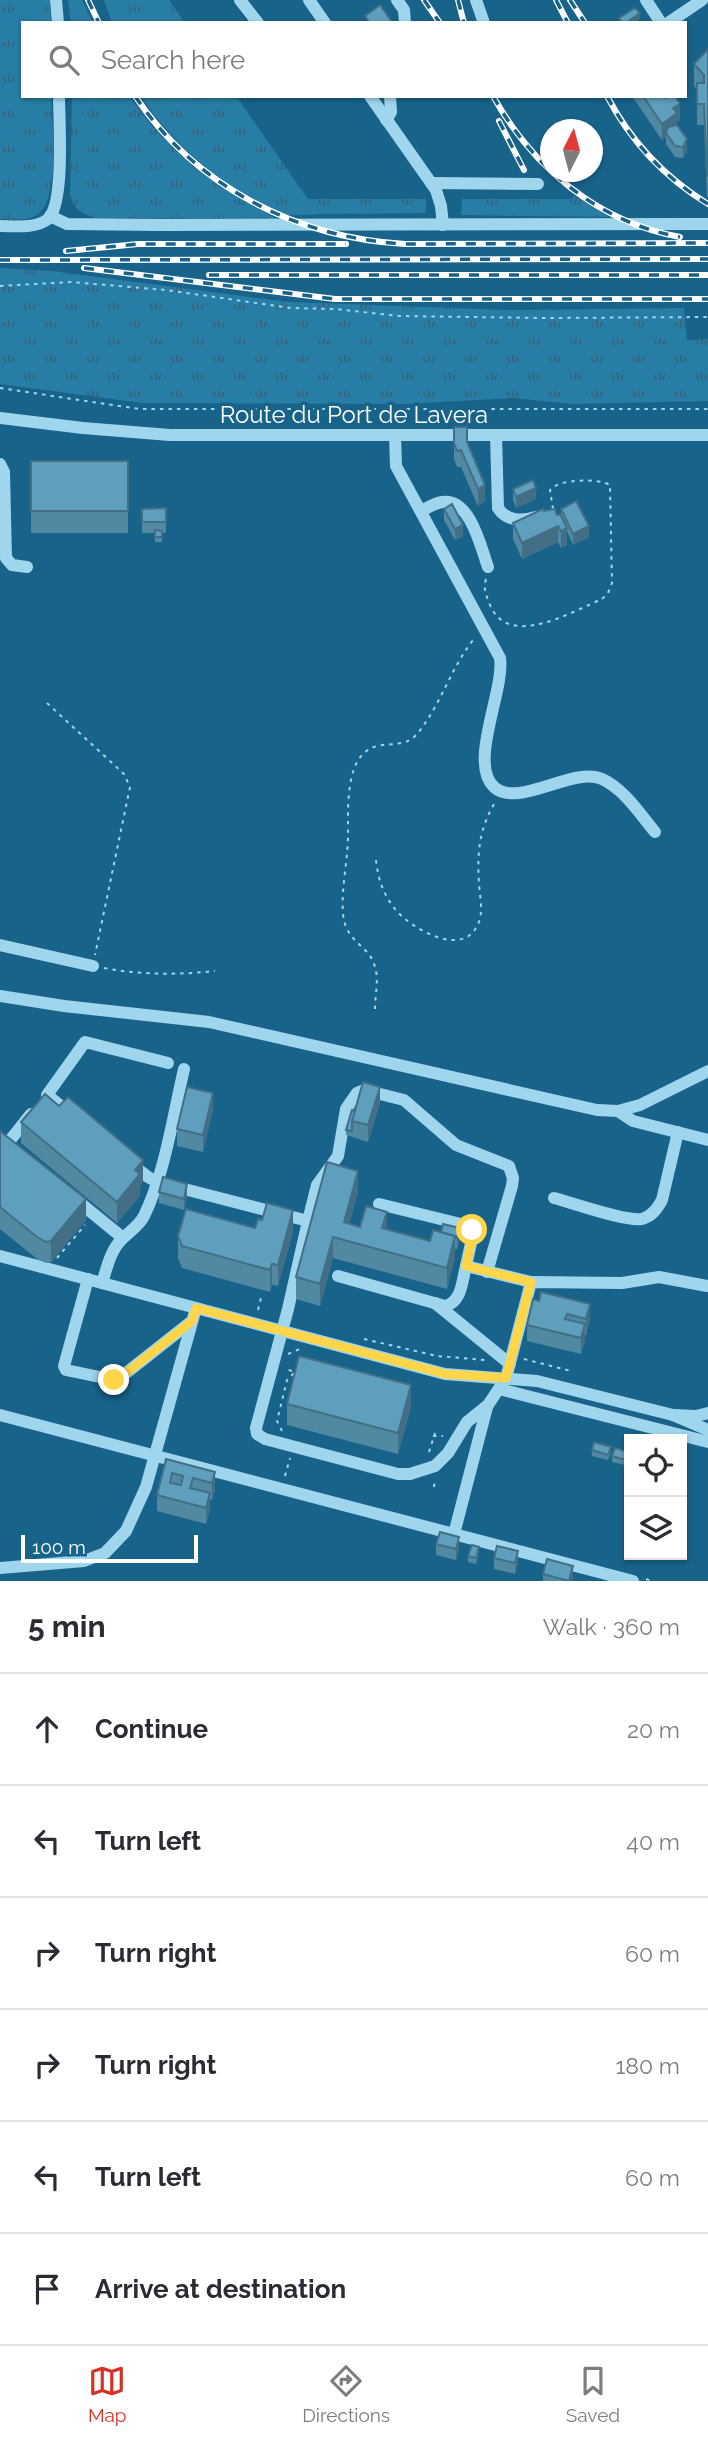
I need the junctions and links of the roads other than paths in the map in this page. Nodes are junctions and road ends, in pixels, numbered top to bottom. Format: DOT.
graph roads {
  1 [pos="56,0"];
  2 [pos="240,0"];
  3 [pos="309,0"];
  4 [pos="397,0"];
  5 [pos="476,0"];
  6 [pos="646,0"];
  7 [pos="702,0"];
  8 [pos="58,21"];
  9 [pos="256,21"];
  10 [pos="324,21"];
  11 [pos="405,21"];
  12 [pos="483,21"];
  13 [pos="661,21"];
  14 [pos="670,21"];
  15 [pos="59,98"];
  16 [pos="371,98"];
  17 [pos="390,98"];
  18 [pos="386,120"];
  19 [pos="431,183"];
  20 [pos="538,184"];
  21 [pos="50,216"];
  22 [pos="708,224"];
  23 [pos="443,225"];
  24 [pos="0,226"];
  25 [pos="0,418"];
  26 [pos="395,435"];
  27 [pos="496,435"];
  28 [pos="708,435"];
  29 [pos="0,464"];
  30 [pos="421,511"];
  31 [pos="536,517"];
  32 [pos="27,567"];
  33 [pos="488,567"];
  34 [pos="655,832"];
  35 [pos="0,946"];
  36 [pos="93,966"];
  37 [pos="0,996"];
  38 [pos="168,1062"];
  39 [pos="184,1069"];
  40 [pos="708,1072"];
  41 [pos="47,1095"];
  42 [pos="618,1111"];
  43 [pos="87,1128"];
  44 [pos="678,1132"];
  45 [pos="708,1140"];
  46 [pos="7,1145"];
  47 [pos="117,1153"];
  48 [pos="157,1182"];
  49 [pos="66,1192"];
  50 [pos="554,1198"];
  51 [pos="379,1204"];
  52 [pos="308,1221"];
  53 [pos="123,1238"];
  54 [pos="0,1256"];
  55 [pos="466,1266"];
  56 [pos="486,1272"];
  57 [pos="338,1276"];
  58 [pos="88,1279"];
  59 [pos="531,1282"];
  60 [pos="102,1283"];
  61 [pos="706,1286"];
  62 [pos="435,1303"];
  63 [pos="196,1308"];
  64 [pos="192,1321"];
  65 [pos="282,1330"];
  66 [pos="513,1361"];
  67 [pos="503,1383"];
  68 [pos="487,1407"];
  69 [pos="708,1413"];
  70 [pos="0,1415"];
  71 [pos="673,1415"];
  72 [pos="708,1430"];
  73 [pos="708,1442"];
  74 [pos="155,1456"];
  75 [pos="454,1534"];
  76 [pos="0,1568"];
  77 [pos="636,1579"];
  1 -- 8 [label="street"];
  2 -- 9 [label="street"];
  3 -- 10 [label="street"];
  4 -- 11 [label="street"];
  5 -- 12 [label="street"];
  6 -- 13 [label="street"];
  7 -- 14 [label="street"];
  15 -- 21 [label="street"];
  16 -- 18 [label="street"];
  17 -- 18 [label="street"];
  18 -- 19 [label="street"];
  19 -- 20 [label="street"];
  19 -- 23 [label="street"];
  21 -- 23 [label="street"];
  21 -- 24 [label="street"];
  22 -- 23 [label="street"];
  25 -- 26 [label="street, Route du Port de Lavera"];
  26 -- 27 [label="street, Route du Port de Lavera"];
  26 -- 30 [label="street"];
  27 -- 28 [label="street, Route du Port de Lavera"];
  27 -- 31 [label="street"];
  29 -- 32 [label="street"];
  30 -- 33 [label="street"];
  30 -- 34 [label="street"];
  35 -- 36 [label="street"];
  37 -- 42 [label="street"];
  38 -- 41 [label="street"];
  39 -- 48 [label="street"];
  40 -- 42 [label="street"];
  41 -- 43 [label="street"];
  41 -- 46 [label="street"];
  42 -- 44 [label="street"];
  44 -- 45 [label="street"];
  44 -- 50 [label="street"];
  47 -- 48 [label="street"];
  48 -- 52 [label="street"];
  48 -- 53 [label="street"];
  49 -- 53 [label="street"];
  51 -- 55 [label="street"];
  52 -- 56 [label="street"];
  52 -- 65 [label="street"];
  53 -- 60 [label="street"];
  54 -- 58 [label="street"];
  55 -- 56 [label="street"];
  55 -- 62 [label="street"];
  56 -- 59 [label="street"];
  57 -- 62 [label="street"];
  58 -- 60 [label="street"];
  58 -- 64 [label="street"];
  59 -- 61 [label="street"];
  59 -- 66 [label="street"];
  60 -- 63 [label="street"];
  62 -- 66 [label="street"];
  63 -- 64 [label="street"];
  63 -- 65 [label="street"];
  64 -- 74 [label="street"];
  65 -- 67 [label="street"];
  65 -- 68 [label="street"];
  66 -- 67 [label="street"];
  67 -- 68 [label="street"];
  67 -- 71 [label="street"];
  67 -- 73 [label="street"];
  68 -- 75 [label="street"];
  69 -- 71 [label="street"];
  70 -- 74 [label="street"];
  71 -- 72 [label="street"];
  74 -- 75 [label="street"];
  74 -- 76 [label="street"];
  75 -- 77 [label="street"];
}
